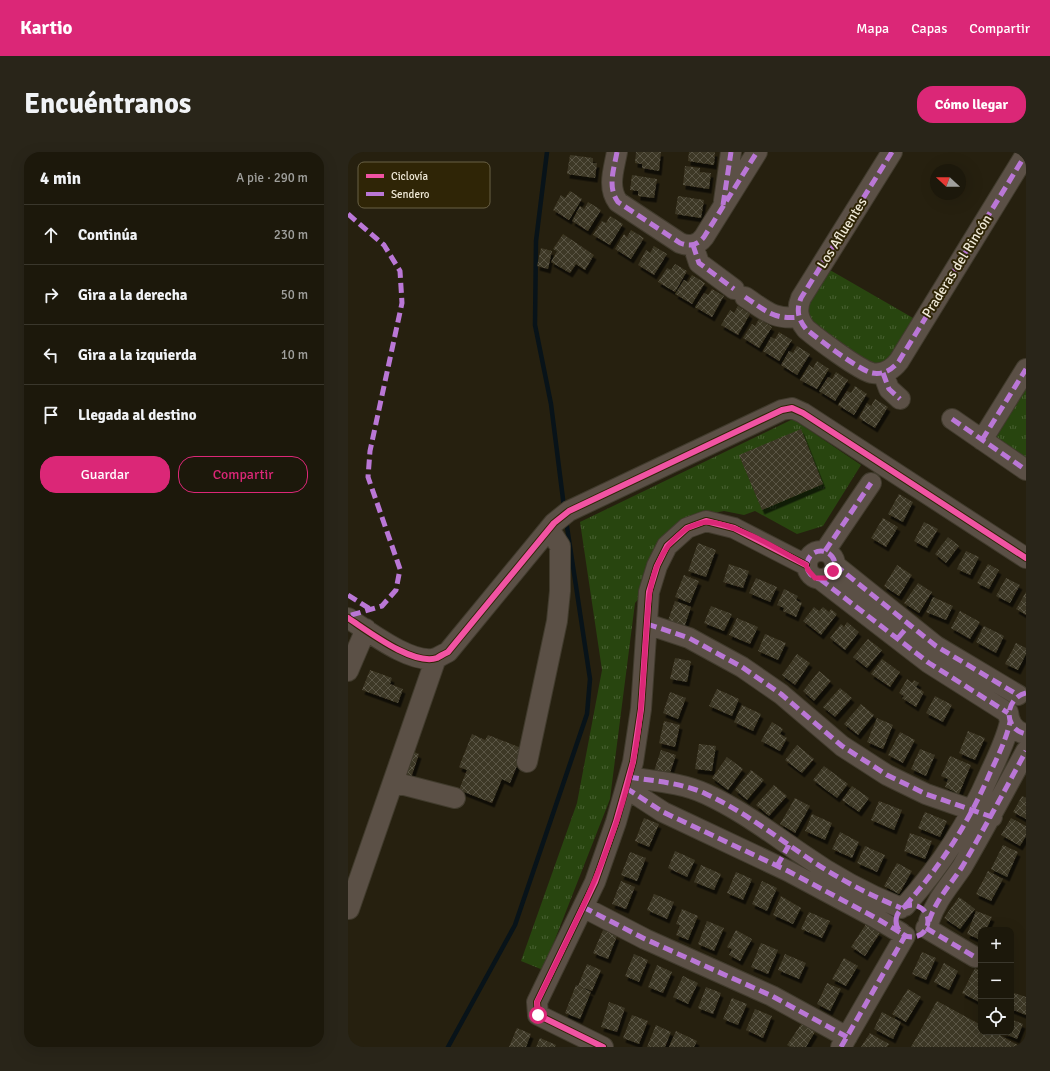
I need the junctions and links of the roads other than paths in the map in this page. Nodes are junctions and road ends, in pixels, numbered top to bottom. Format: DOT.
graph roads {
  1 [pos="617,152"];
  2 [pos="731,152"];
  3 [pos="757,152"];
  4 [pos="892,152"];
  5 [pos="1026,154"];
  6 [pos="722,209"];
  7 [pos="693,245"];
  8 [pos="799,317"];
  9 [pos="1026,368"];
  10 [pos="883,373"];
  11 [pos="900,399"];
  12 [pos="952,420"];
  13 [pos="982,440"];
  14 [pos="1026,470"];
  15 [pos="871,483"];
  16 [pos="559,519"];
  17 [pos="830,558"];
  18 [pos="1026,558"];
  19 [pos="806,565"];
  20 [pos="820,579"];
  21 [pos="348,618"];
  22 [pos="647,624"];
  23 [pos="366,629"];
  24 [pos="903,632"];
  25 [pos="436,658"];
  26 [pos="348,671"];
  27 [pos="1022,694"];
  28 [pos="1009,717"];
  29 [pos="1026,734"];
  30 [pos="1026,751"];
  31 [pos="527,762"];
  32 [pos="393,782"];
  33 [pos="627,783"];
  34 [pos="455,798"];
  35 [pos="983,814"];
  36 [pos="789,845"];
  37 [pos="777,866"];
  38 [pos="583,907"];
  39 [pos="903,907"];
  40 [pos="349,910"];
  41 [pos="928,925"];
  42 [pos="903,934"];
  43 [pos="975,957"];
  44 [pos="844,1042"];
  45 [pos="603,1047"];
  1 -- 7 [label="street"];
  2 -- 6 [label="street"];
  3 -- 6 [label="street"];
  4 -- 8 [label="street, Los Afluentes"];
  5 -- 10 [label="street, Praderas del Rincón"];
  6 -- 7 [label="street"];
  7 -- 8 [label="street"];
  8 -- 10 [label="street"];
  9 -- 13 [label="street"];
  10 -- 11 [label="street"];
  12 -- 13 [label="street"];
  13 -- 14 [label="street"];
  15 -- 17 [label="street"];
  16 -- 18 [label="street"];
  16 -- 25 [label="street"];
  16 -- 31 [label="street"];
  17 -- 19 [label="street"];
  17 -- 20 [label="street"];
  17 -- 24 [label="street"];
  19 -- 20 [label="street"];
  19 -- 22 [label="street"];
  20 -- 24 [label="street"];
  21 -- 23 [label="street"];
  22 -- 33 [label="street"];
  22 -- 35 [label="street"];
  23 -- 25 [label="street"];
  23 -- 26 [label="street"];
  24 -- 27 [label="street"];
  24 -- 28 [label="street"];
  25 -- 32 [label="street"];
  27 -- 28 [label="street"];
  28 -- 29 [label="street"];
  28 -- 35 [label="street"];
  30 -- 35 [label="street"];
  32 -- 34 [label="street"];
  32 -- 40 [label="street"];
  33 -- 36 [label="street"];
  33 -- 37 [label="street"];
  33 -- 38 [label="street"];
  35 -- 39 [label="street"];
  35 -- 41 [label="street"];
  36 -- 37 [label="street"];
  36 -- 39 [label="street"];
  37 -- 42 [label="street"];
  38 -- 44 [label="street"];
  38 -- 45 [label="street"];
  39 -- 41 [label="street"];
  39 -- 42 [label="street"];
  41 -- 42 [label="street"];
  41 -- 43 [label="street"];
  42 -- 44 [label="street"];
}
